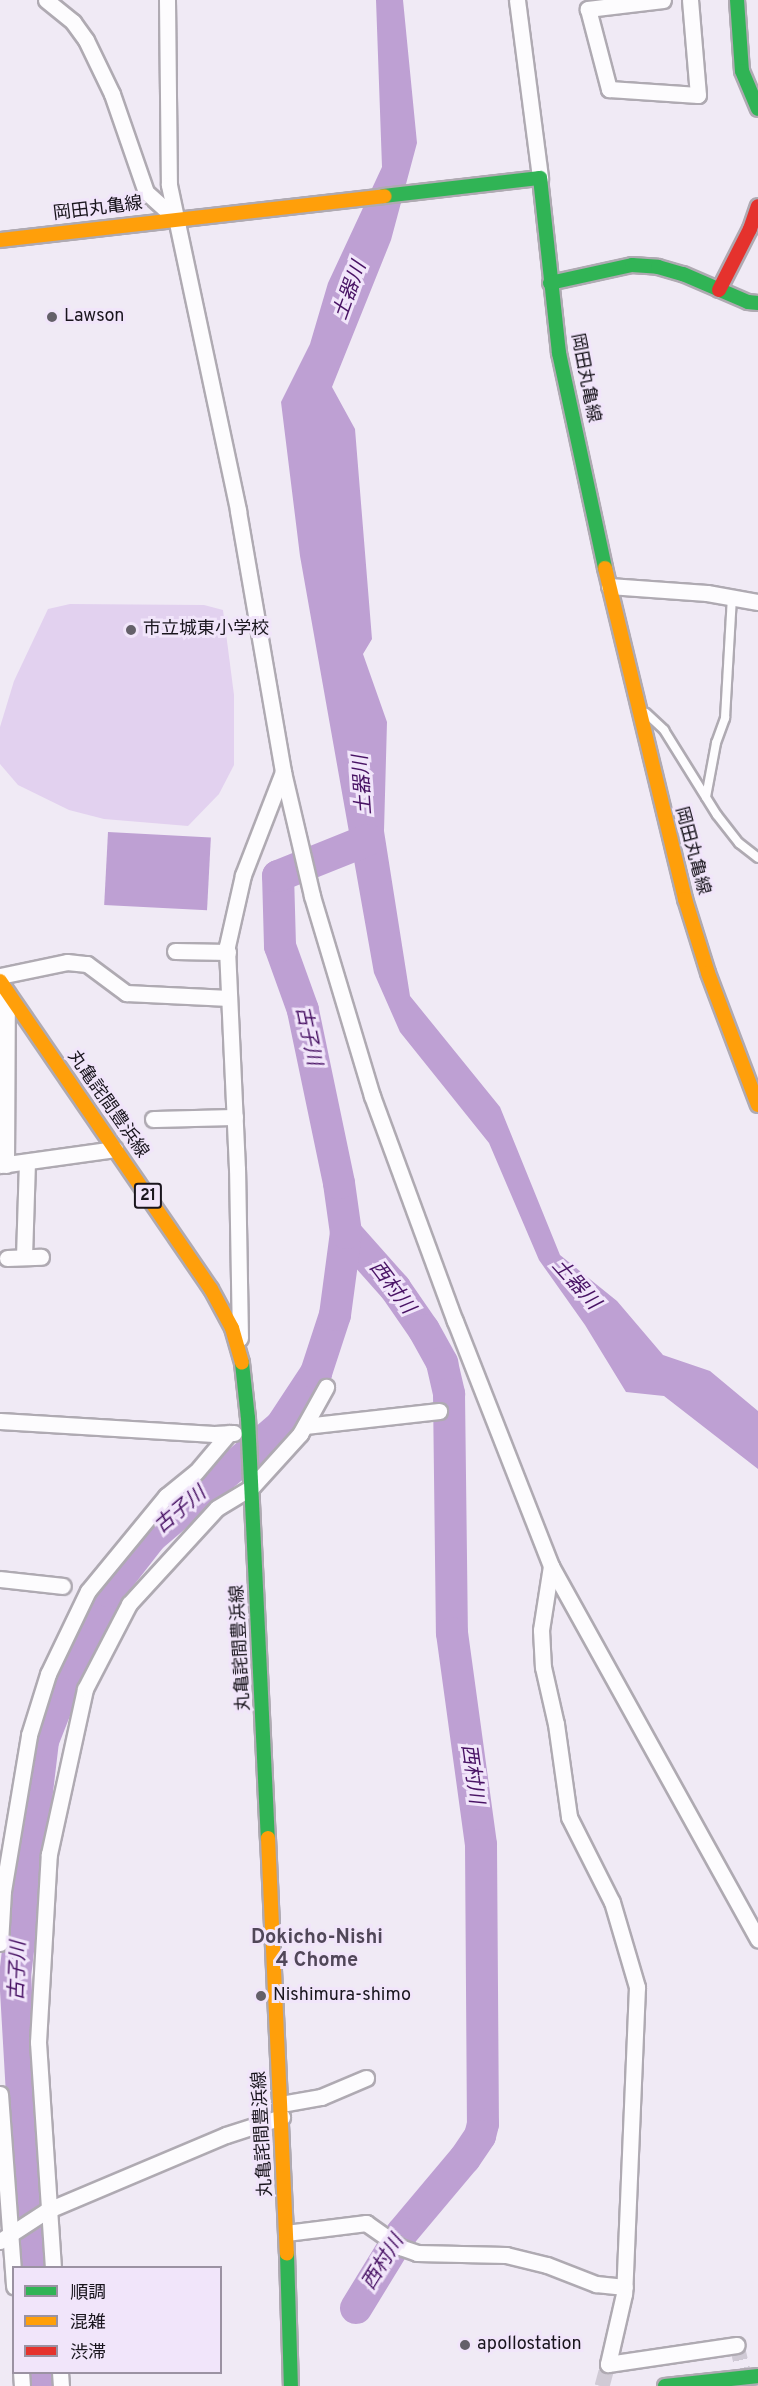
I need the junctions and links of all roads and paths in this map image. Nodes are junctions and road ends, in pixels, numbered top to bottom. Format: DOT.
graph roads {
  1 [pos="46,0"];
  2 [pos="167,0"];
  3 [pos="517,0"];
  4 [pos="523,0"];
  5 [pos="663,0"];
  6 [pos="690,0"];
  7 [pos="737,0"];
  8 [pos="518,26"];
  9 [pos="758,110"];
  10 [pos="533,179"];
  11 [pos="758,206"];
  12 [pos="176,219"];
  13 [pos="0,240"];
  14 [pos="550,283"];
  15 [pos="719,291"];
  16 [pos="758,303"];
  17 [pos="609,586"];
  18 [pos="732,597"];
  19 [pos="758,602"];
  20 [pos="637,704"];
  21 [pos="283,772"];
  22 [pos="706,797"];
  23 [pos="758,858"];
  24 [pos="175,951"];
  25 [pos="228,952"];
  26 [pos="0,976"];
  27 [pos="4,986"];
  28 [pos="229,998"];
  29 [pos="753,1085"];
  30 [pos="758,1105"];
  31 [pos="235,1117"];
  32 [pos="153,1119"];
  33 [pos="116,1149"];
  34 [pos="27,1163"];
  35 [pos="3,1165"];
  36 [pos="24,1257"];
  37 [pos="41,1257"];
  38 [pos="7,1258"];
  39 [pos="241,1356"];
  40 [pos="326,1387"];
  41 [pos="439,1411"];
  42 [pos="0,1421"];
  43 [pos="305,1426"];
  44 [pos="249,1432"];
  45 [pos="229,1433"];
  46 [pos="252,1483"];
  47 [pos="551,1566"];
  48 [pos="0,1579"];
  49 [pos="63,1586"];
  50 [pos="758,1939"];
  51 [pos="0,1943"];
  52 [pos="366,2078"];
  53 [pos="0,2094"];
  54 [pos="281,2111"];
  55 [pos="47,2210"];
  56 [pos="286,2234"];
  57 [pos="7,2237"];
  58 [pos="53,2266"];
  59 [pos="12,2272"];
  60 [pos="625,2287"];
  61 [pos="737,2345"];
  62 [pos="758,2376"];
  63 [pos="291,2386"];
  64 [pos="665,2386"];
  1 -- 12 [label="street"];
  2 -- 12 [label="street"];
  3 -- 8 [label="street"];
  4 -- 8 [label="street"];
  5 -- 6 [label="street"];
  7 -- 9 [label="main road"];
  8 -- 10 [label="street"];
  10 -- 12 [label="main road, 岡田丸亀線"];
  10 -- 14 [label="main road, 岡田丸亀線"];
  11 -- 15 [label="main road"];
  12 -- 13 [label="main road, 岡田丸亀線"];
  12 -- 21 [label="street"];
  14 -- 15 [label="main road"];
  14 -- 17 [label="main road, 岡田丸亀線"];
  15 -- 16 [label="main road"];
  17 -- 18 [label="street"];
  17 -- 20 [label="main road, 岡田丸亀線"];
  18 -- 19 [label="street"];
  18 -- 22 [label="lane"];
  20 -- 22 [label="lane"];
  20 -- 29 [label="main road, 岡田丸亀線"];
  21 -- 25 [label="street"];
  21 -- 47 [label="street"];
  22 -- 23 [label="lane"];
  24 -- 25 [label="street"];
  25 -- 28 [label="street"];
  26 -- 28 [label="street"];
  27 -- 33 [label="main road, 丸亀詫間豊浜線 / 21"];
  27 -- 35 [label="street"];
  28 -- 31 [label="street"];
  29 -- 30 [label="main road, 岡田丸亀線"];
  31 -- 32 [label="street"];
  31 -- 39 [label="street"];
  33 -- 34 [label="street"];
  33 -- 39 [label="main road, 丸亀詫間豊浜線 / 21"];
  34 -- 35 [label="street"];
  34 -- 36 [label="street"];
  36 -- 37 [label="street"];
  36 -- 38 [label="street"];
  39 -- 44 [label="main road, 丸亀詫間豊浜線 / 21"];
  40 -- 43 [label="street"];
  41 -- 43 [label="street"];
  42 -- 45 [label="street"];
  43 -- 46 [label="street"];
  44 -- 45 [label="street"];
  44 -- 46 [label="main road, 丸亀詫間豊浜線 / 21"];
  45 -- 51 [label="street"];
  46 -- 54 [label="main road, 丸亀詫間豊浜線 / 21"];
  46 -- 55 [label="street"];
  47 -- 50 [label="street"];
  47 -- 60 [label="street"];
  48 -- 49 [label="street"];
  52 -- 54 [label="street"];
  53 -- 57 [label="street"];
  54 -- 55 [label="street"];
  54 -- 56 [label="main road, 丸亀詫間豊浜線 / 21"];
  55 -- 57 [label="street"];
  55 -- 58 [label="street"];
  56 -- 60 [label="street"];
  56 -- 63 [label="main road, 丸亀詫間豊浜線 / 21"];
  57 -- 59 [label="street"];
  60 -- 61 [label="street"];
  62 -- 64 [label="main road"];
}
